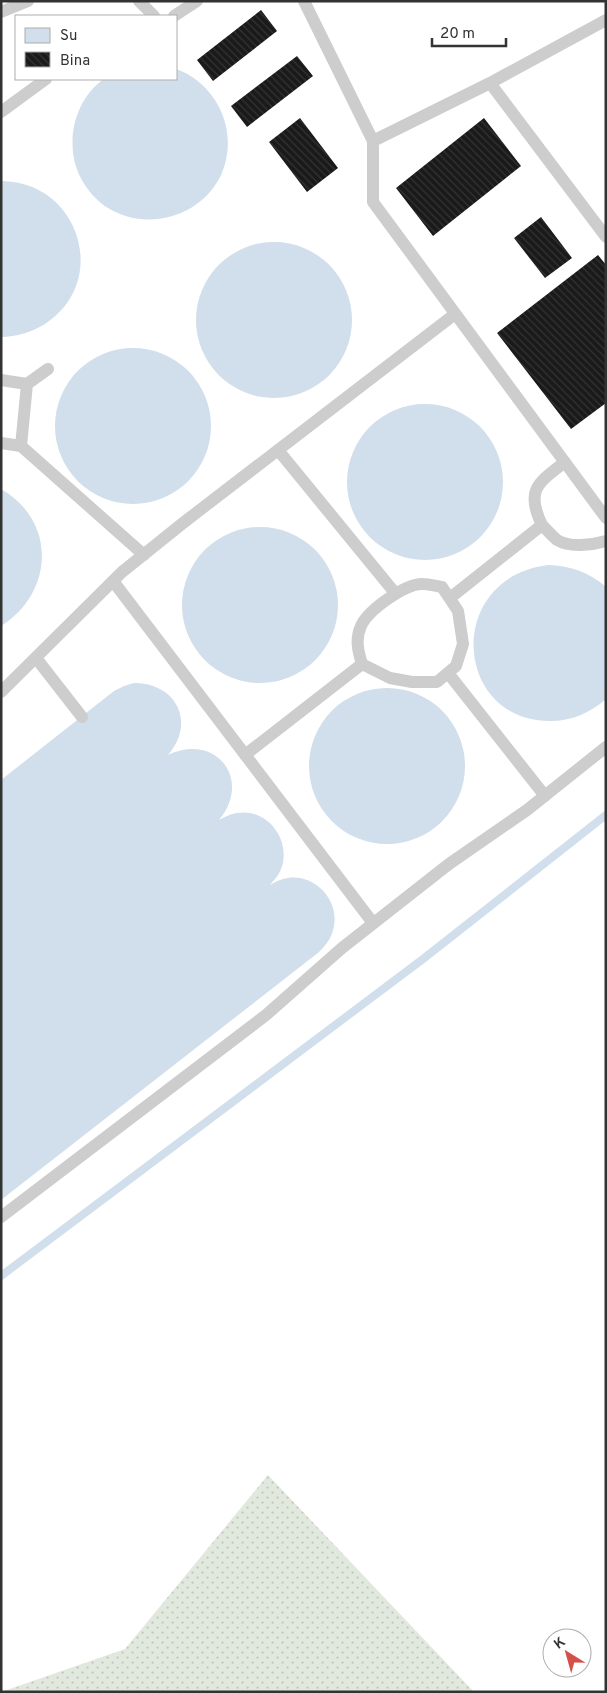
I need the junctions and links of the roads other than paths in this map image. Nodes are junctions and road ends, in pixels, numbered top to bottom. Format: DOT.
graph roads {
  1 [pos="28,1"];
  2 [pos="140,1"];
  3 [pos="197,1"];
  4 [pos="304,1"];
  5 [pos="1,12"];
  6 [pos="153,15"];
  7 [pos="176,15"];
  8 [pos="606,20"];
  9 [pos="45,80"];
  10 [pos="490,83"];
  11 [pos="1,112"];
  12 [pos="373,141"];
  13 [pos="606,237"];
  14 [pos="455,314"];
  15 [pos="48,369"];
  16 [pos="1,380"];
  17 [pos="27,384"];
  18 [pos="1,443"];
  19 [pos="21,446"];
  20 [pos="278,450"];
  21 [pos="565,462"];
  22 [pos="606,518"];
  23 [pos="542,525"];
  24 [pos="606,541"];
  25 [pos="144,555"];
  26 [pos="113,581"];
  27 [pos="395,594"];
  28 [pos="450,598"];
  29 [pos="36,658"];
  30 [pos="362,664"];
  31 [pos="448,673"];
  32 [pos="1,692"];
  33 [pos="82,717"];
  34 [pos="606,748"];
  35 [pos="245,755"];
  36 [pos="545,796"];
  37 [pos="373,923"];
  38 [pos="1,1217"];
  1 -- 5 [label="lane"];
  2 -- 6 [label="lane"];
  3 -- 7 [label="lane"];
  4 -- 12 [label="lane"];
  8 -- 10 [label="lane"];
  9 -- 11 [label="lane"];
  10 -- 12 [label="lane"];
  10 -- 13 [label="lane"];
  12 -- 14 [label="lane"];
  14 -- 20 [label="lane"];
  14 -- 21 [label="lane"];
  15 -- 17 [label="lane"];
  16 -- 17 [label="lane"];
  17 -- 19 [label="lane"];
  18 -- 19 [label="lane"];
  19 -- 25 [label="lane"];
  20 -- 25 [label="lane"];
  20 -- 27 [label="lane"];
  21 -- 22 [label="lane"];
  21 -- 23 [label="lane"];
  23 -- 24 [label="lane"];
  23 -- 28 [label="lane"];
  25 -- 26 [label="lane"];
  26 -- 29 [label="lane"];
  26 -- 35 [label="lane"];
  27 -- 28 [label="lane"];
  27 -- 30 [label="lane"];
  28 -- 31 [label="lane"];
  29 -- 32 [label="lane"];
  29 -- 33 [label="lane"];
  30 -- 31 [label="lane"];
  30 -- 35 [label="lane"];
  31 -- 36 [label="lane"];
  34 -- 36 [label="lane"];
  35 -- 37 [label="lane"];
  36 -- 37 [label="lane"];
  37 -- 38 [label="lane"];
}
